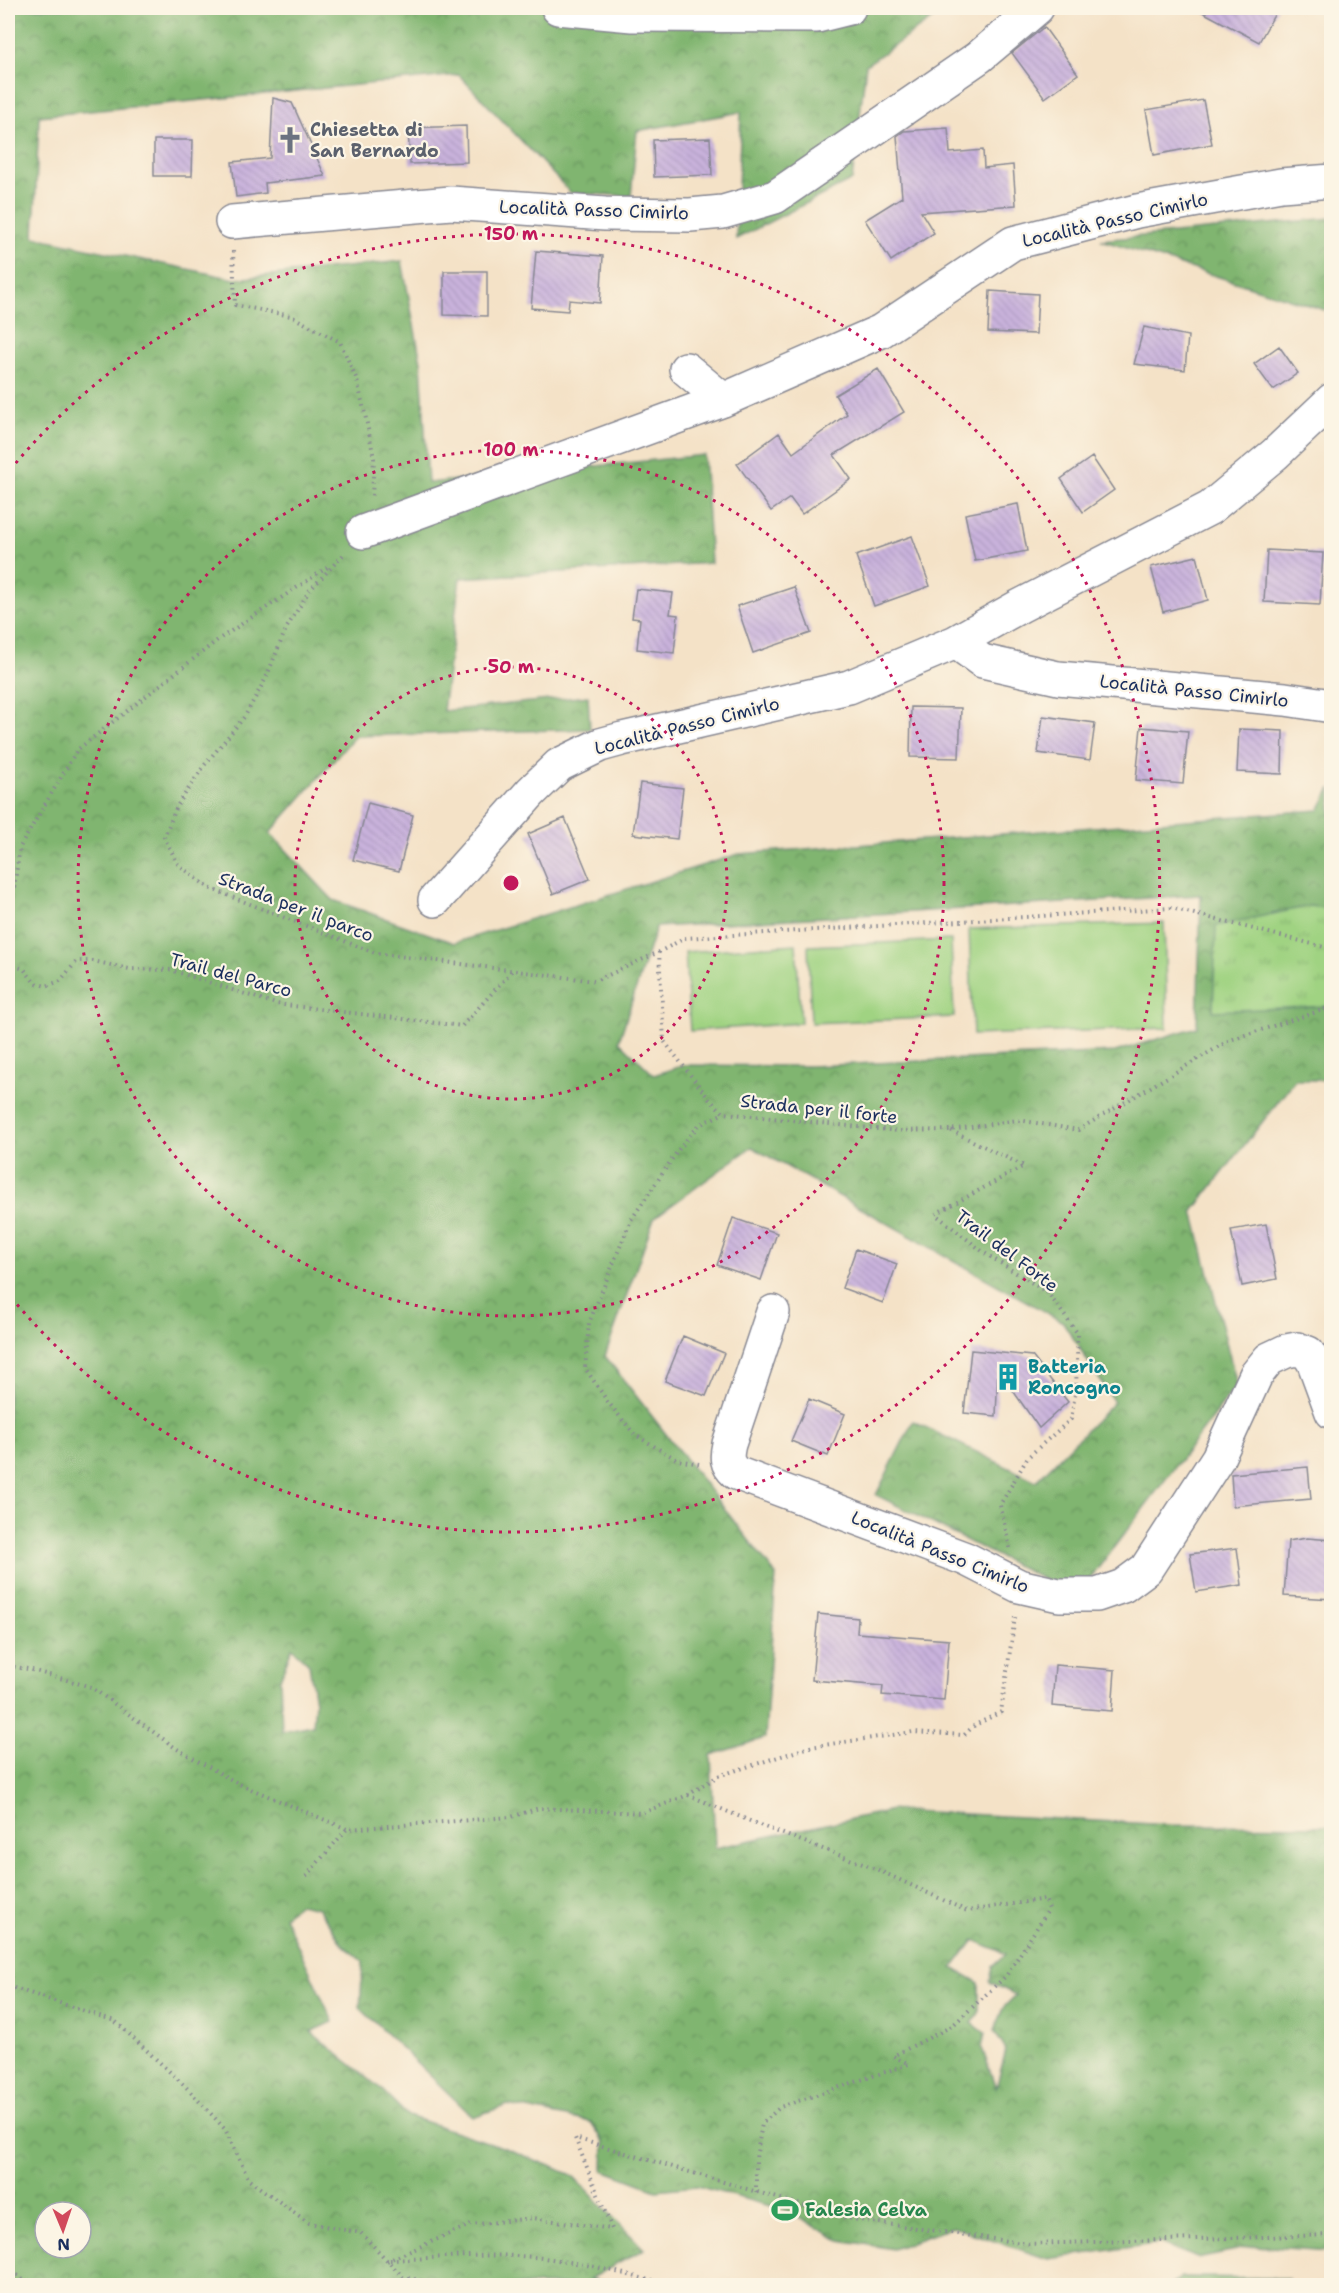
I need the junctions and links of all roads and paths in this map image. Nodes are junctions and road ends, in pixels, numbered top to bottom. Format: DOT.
graph roads {
  1 [pos="558,8"];
  2 [pos="849,8"];
  3 [pos="1037,8"];
  4 [pos="1332,181"];
  5 [pos="232,222"];
  6 [pos="686,369"];
  7 [pos="723,400"];
  8 [pos="1332,400"];
  9 [pos="363,532"];
  10 [pos="339,559"];
  11 [pos="956,642"];
  12 [pos="1332,706"];
  13 [pos="435,900"];
  14 [pos="8,929"];
  15 [pos="1332,948"];
  16 [pos="659,952"];
  17 [pos="8,964"];
  18 [pos="512,970"];
  19 [pos="1332,1007"];
  20 [pos="724,1113"];
  21 [pos="950,1130"];
  22 [pos="773,1312"];
  23 [pos="1332,1412"];
  24 [pos="736,1473"];
  25 [pos="1019,1586"];
  26 [pos="8,1666"];
  27 [pos="688,1795"];
  28 [pos="347,1829"];
  29 [pos="306,1876"];
  30 [pos="8,1986"];
  31 [pos="756,2193"];
  32 [pos="1332,2235"];
  33 [pos="387,2261"];
  34 [pos="8,2267"];
  35 [pos="30,2286"];
  36 [pos="452,2286"];
  37 [pos="673,2286"];
  1 -- 2 [label="street"];
  3 -- 5 [label="street, Località Passo Cimirlo"];
  4 -- 7 [label="street, Località Passo Cimirlo"];
  5 -- 9 [label="path, Strada per il parco"];
  6 -- 7 [label="street"];
  7 -- 9 [label="street, Località Passo Cimirlo"];
  8 -- 11 [label="street, Località Passo Cimirlo"];
  9 -- 10 [label="path, Strada per il parco"];
  10 -- 14 [label="path"];
  10 -- 18 [label="path, Strada per il parco"];
  11 -- 12 [label="street, Località Passo Cimirlo"];
  11 -- 13 [label="street, Località Passo Cimirlo"];
  15 -- 16 [label="path, Strada per il parco"];
  16 -- 18 [label="path, Strada per il parco"];
  16 -- 20 [label="path, Strada per il forte"];
  17 -- 18 [label="path, Trail del Parco"];
  19 -- 21 [label="path"];
  20 -- 21 [label="path, Strada per il forte"];
  20 -- 24 [label="path"];
  21 -- 25 [label="path, Trail del Forte"];
  22 -- 24 [label="street"];
  23 -- 25 [label="street, Località Passo Cimirlo"];
  24 -- 25 [label="street, Località Passo Cimirlo"];
  25 -- 27 [label="path"];
  26 -- 28 [label="path"];
  27 -- 28 [label="path"];
  27 -- 31 [label="path"];
  28 -- 29 [label="path"];
  30 -- 33 [label="path"];
  31 -- 32 [label="path"];
  31 -- 33 [label="path"];
  33 -- 36 [label="path"];
  33 -- 37 [label="path"];
  34 -- 35 [label="path"];
}
